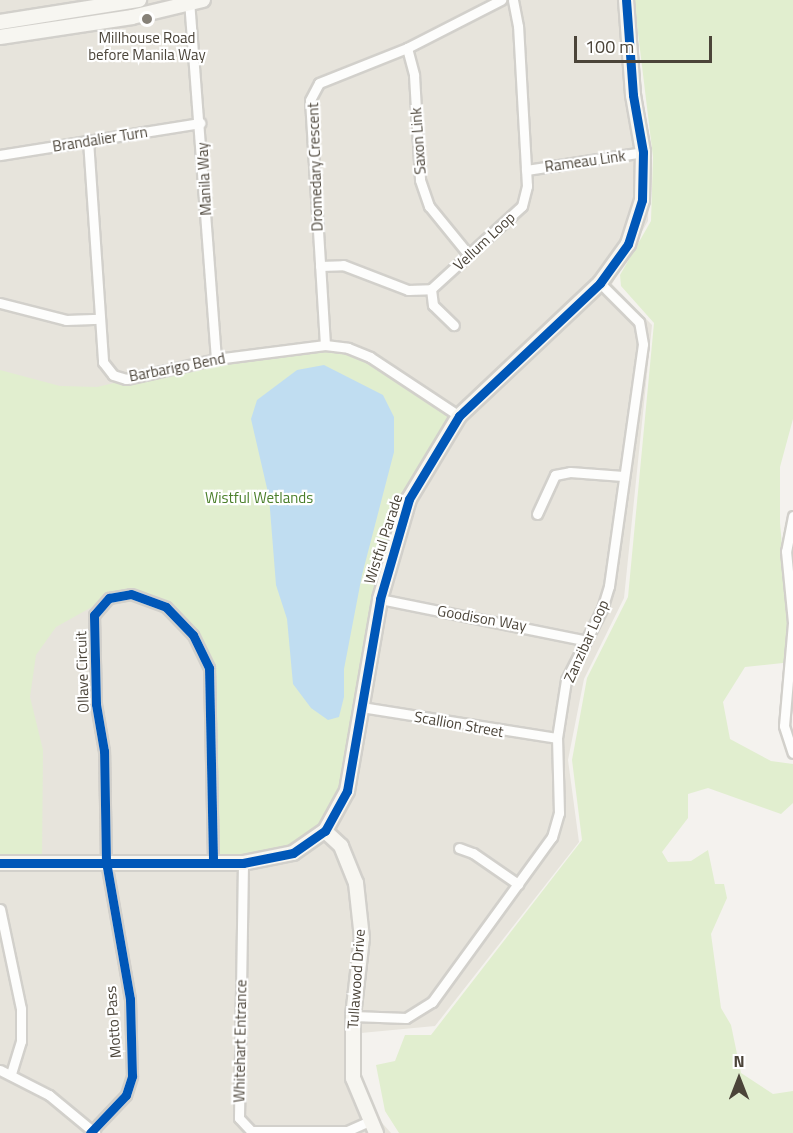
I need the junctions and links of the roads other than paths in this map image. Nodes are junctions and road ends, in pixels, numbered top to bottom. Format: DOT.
graph roads {
  1 [pos="203,0"];
  2 [pos="501,0"];
  3 [pos="513,0"];
  4 [pos="626,0"];
  5 [pos="132,1"];
  6 [pos="189,2"];
  7 [pos="0,22"];
  8 [pos="0,37"];
  9 [pos="407,48"];
  10 [pos="200,123"];
  11 [pos="88,140"];
  12 [pos="643,152"];
  13 [pos="0,155"];
  14 [pos="526,170"];
  15 [pos="469,255"];
  16 [pos="320,266"];
  17 [pos="600,283"];
  18 [pos="431,289"];
  19 [pos="0,303"];
  20 [pos="100,319"];
  21 [pos="454,324"];
  22 [pos="325,345"];
  23 [pos="216,359"];
  24 [pos="459,416"];
  25 [pos="623,476"];
  26 [pos="537,514"];
  27 [pos="793,516"];
  28 [pos="791,579"];
  29 [pos="380,599"];
  30 [pos="583,640"];
  31 [pos="791,673"];
  32 [pos="361,707"];
  33 [pos="557,738"];
  34 [pos="793,753"];
  35 [pos="325,831"];
  36 [pos="459,848"];
  37 [pos="106,862"];
  38 [pos="213,862"];
  39 [pos="0,863"];
  40 [pos="243,863"];
  41 [pos="518,884"];
  42 [pos="0,909"];
  43 [pos="353,1016"];
  44 [pos="0,1070"];
  45 [pos="11,1074"];
  46 [pos="369,1121"];
  47 [pos="92,1132"];
  48 [pos="376,1133"];
  1 -- 6 [label="street"];
  2 -- 9 [label="street, Dromedary Crescent"];
  3 -- 14 [label="street, Vellum Loop"];
  4 -- 12 [label="street, Wistful Parade"];
  5 -- 7 [label="street"];
  6 -- 8 [label="street"];
  6 -- 10 [label="street, Manila Way"];
  9 -- 15 [label="street, Saxon Link"];
  9 -- 16 [label="street, Dromedary Crescent"];
  10 -- 11 [label="street, Brandalier Turn"];
  10 -- 23 [label="street, Manila Way"];
  11 -- 13 [label="street, Brandalier Turn"];
  11 -- 20 [label="street, Barbarigo Bend"];
  12 -- 14 [label="street, Rameau Link"];
  12 -- 17 [label="street, Wistful Parade"];
  14 -- 15 [label="street, Vellum Loop"];
  15 -- 18 [label="street, Vellum Loop"];
  16 -- 18 [label="street"];
  16 -- 22 [label="street, Dromedary Crescent"];
  17 -- 24 [label="street, Wistful Parade"];
  17 -- 25 [label="street, Zanzibar Loop"];
  18 -- 21 [label="street"];
  19 -- 20 [label="street"];
  20 -- 23 [label="street, Barbarigo Bend"];
  22 -- 23 [label="street, Barbarigo Bend"];
  22 -- 24 [label="street, Barbarigo Bend"];
  24 -- 29 [label="street, Wistful Parade"];
  25 -- 26 [label="street"];
  25 -- 30 [label="street, Zanzibar Loop"];
  27 -- 28 [label="street"];
  28 -- 31 [label="street"];
  29 -- 30 [label="street, Goodison Way"];
  29 -- 32 [label="street, Wistful Parade"];
  30 -- 33 [label="street, Zanzibar Loop"];
  31 -- 34 [label="street"];
  32 -- 33 [label="street, Scallion Street"];
  32 -- 35 [label="street, Wistful Parade"];
  33 -- 41 [label="street, Zanzibar Loop"];
  35 -- 40 [label="street, Wistful Parade"];
  35 -- 43 [label="street, Tullawood Drive"];
  36 -- 41 [label="street"];
  37 -- 38 [label="street, Wistful Parade"];
  37 -- 38 [label="street, Ollave Circuit"];
  37 -- 39 [label="street, Wistful Parade"];
  37 -- 47 [label="street, Motto Pass"];
  38 -- 40 [label="street, Wistful Parade"];
  40 -- 46 [label="street, Whitehart Entrance"];
  41 -- 43 [label="street, Zanzibar Loop"];
  42 -- 45 [label="street"];
  43 -- 46 [label="street, Tullawood Drive"];
  44 -- 45 [label="street"];
  45 -- 47 [label="street"];
  46 -- 48 [label="street, Tullawood Drive"];
}
